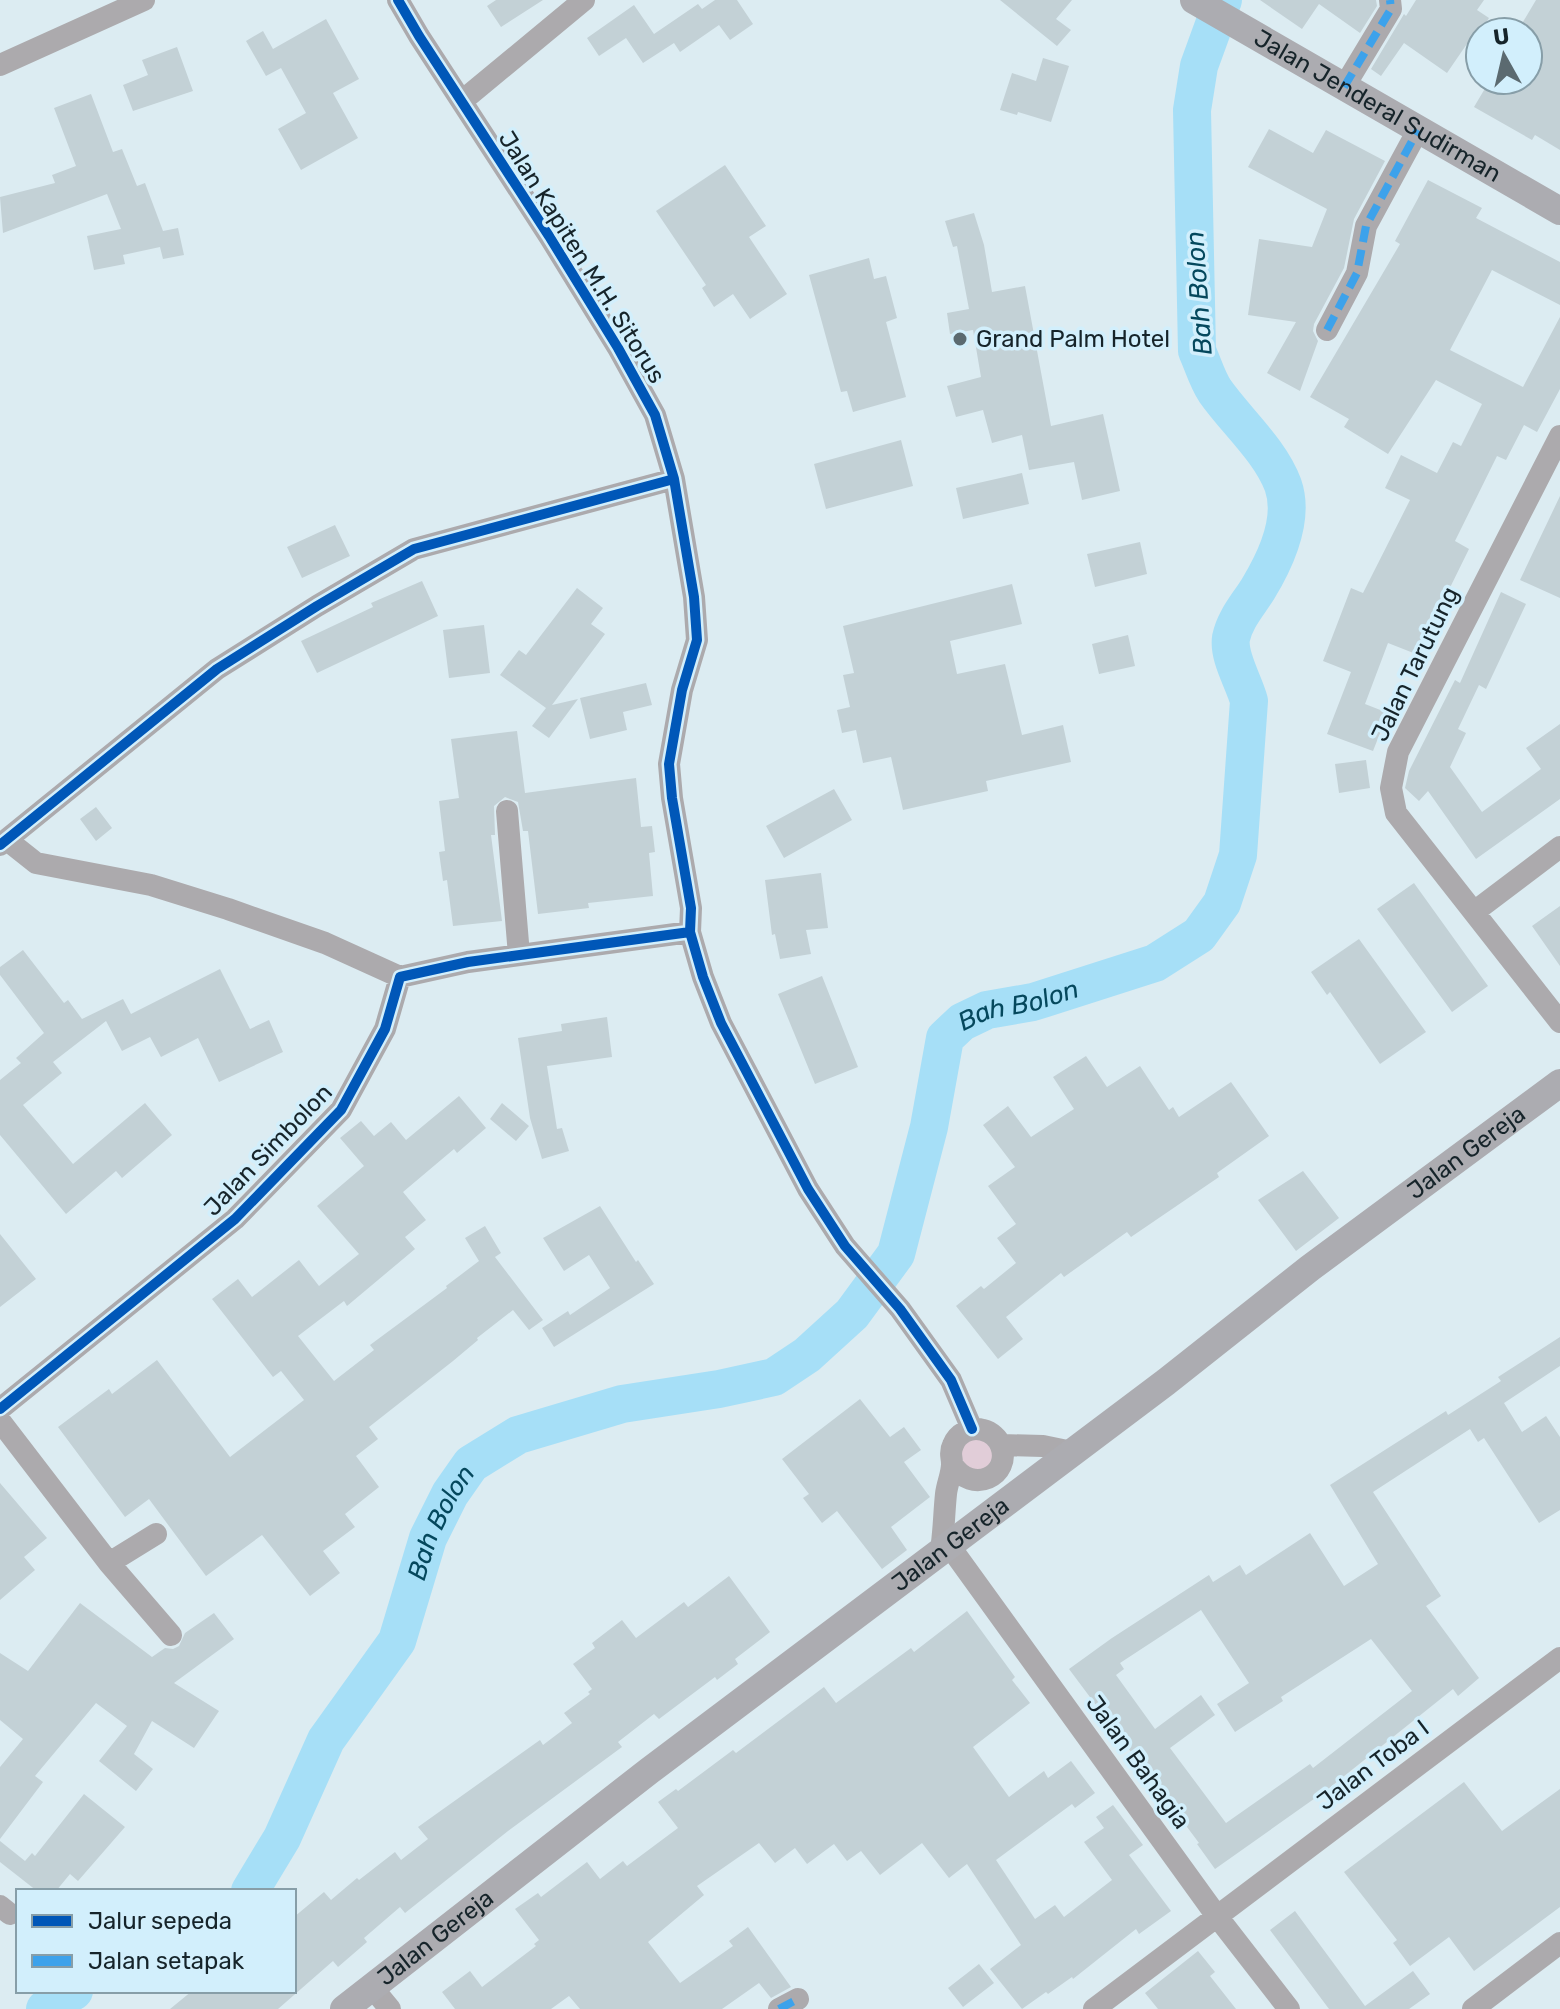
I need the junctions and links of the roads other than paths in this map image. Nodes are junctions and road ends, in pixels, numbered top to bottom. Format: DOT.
graph roads {
  1 [pos="144,0"];
  2 [pos="398,0"];
  3 [pos="584,0"];
  4 [pos="1194,0"];
  5 [pos="1390,0"];
  6 [pos="0,65"];
  7 [pos="1344,87"];
  8 [pos="462,101"];
  9 [pos="1418,130"];
  10 [pos="1560,211"];
  11 [pos="1327,330"];
  12 [pos="1560,436"];
  13 [pos="1553,468"];
  14 [pos="674,479"];
  15 [pos="507,811"];
  16 [pos="4,843"];
  17 [pos="1560,847"];
  18 [pos="1474,912"];
  19 [pos="690,932"];
  20 [pos="519,955"];
  21 [pos="400,977"];
  22 [pos="1560,1022"];
  23 [pos="1560,1083"];
  24 [pos="0,1409"];
  25 [pos="0,1421"];
  26 [pos="972,1429"];
  27 [pos="1001,1445"];
  28 [pos="1072,1452"];
  29 [pos="952,1464"];
  30 [pos="992,1476"];
  31 [pos="1014,1494"];
  32 [pos="156,1534"];
  33 [pos="944,1547"];
  34 [pos="109,1563"];
  35 [pos="171,1635"];
  36 [pos="1560,1658"];
  37 [pos="1216,1915"];
  38 [pos="1560,1943"];
  39 [pos="371,1986"];
  40 [pos="344,2009"];
  41 [pos="390,2009"];
  42 [pos="1094,2009"];
  43 [pos="1289,2009"];
  44 [pos="1473,2009"];
  1 -- 6 [label="street"];
  2 -- 8 [label="street, Jalan Kapiten M.H. Sitorus"];
  3 -- 8 [label="street"];
  4 -- 7 [label="main road, Jalan Jenderal Sudirman"];
  5 -- 7 [label="street"];
  7 -- 9 [label="main road, Jalan Jenderal Sudirman"];
  8 -- 14 [label="street, Jalan Kapiten M.H. Sitorus"];
  9 -- 10 [label="main road, Jalan Jenderal Sudirman"];
  9 -- 11 [label="street"];
  12 -- 13 [label="street, Jalan Tarutung"];
  13 -- 18 [label="street, Jalan Tarutung"];
  14 -- 16 [label="street"];
  14 -- 19 [label="street, Jalan Kapiten M.H. Sitorus"];
  15 -- 20 [label="street"];
  16 -- 21 [label="street"];
  17 -- 18 [label="street"];
  18 -- 22 [label="street, Jalan Tarutung"];
  19 -- 20 [label="street"];
  19 -- 26 [label="street, Jalan Kapiten M.H. Sitorus"];
  20 -- 21 [label="street"];
  21 -- 24 [label="street, Jalan Simbolon"];
  23 -- 28 [label="main road, Jalan Gereja"];
  25 -- 34 [label="street"];
  26 -- 27 [label="street"];
  26 -- 29 [label="street"];
  27 -- 28 [label="street"];
  27 -- 30 [label="street"];
  28 -- 31 [label="main road, Jalan Gereja"];
  29 -- 30 [label="street"];
  29 -- 33 [label="street"];
  30 -- 31 [label="street"];
  31 -- 33 [label="main road, Jalan Gereja"];
  32 -- 34 [label="street"];
  33 -- 37 [label="street, Jalan Bahagia"];
  33 -- 39 [label="main road, Jalan Gereja"];
  34 -- 35 [label="street"];
  36 -- 37 [label="street, Jalan Toba I"];
  37 -- 42 [label="street, Jalan Toba I"];
  37 -- 43 [label="street, Jalan Bahagia"];
  38 -- 44 [label="street"];
  39 -- 40 [label="main road, Jalan Gereja"];
  39 -- 41 [label="street"];
}
